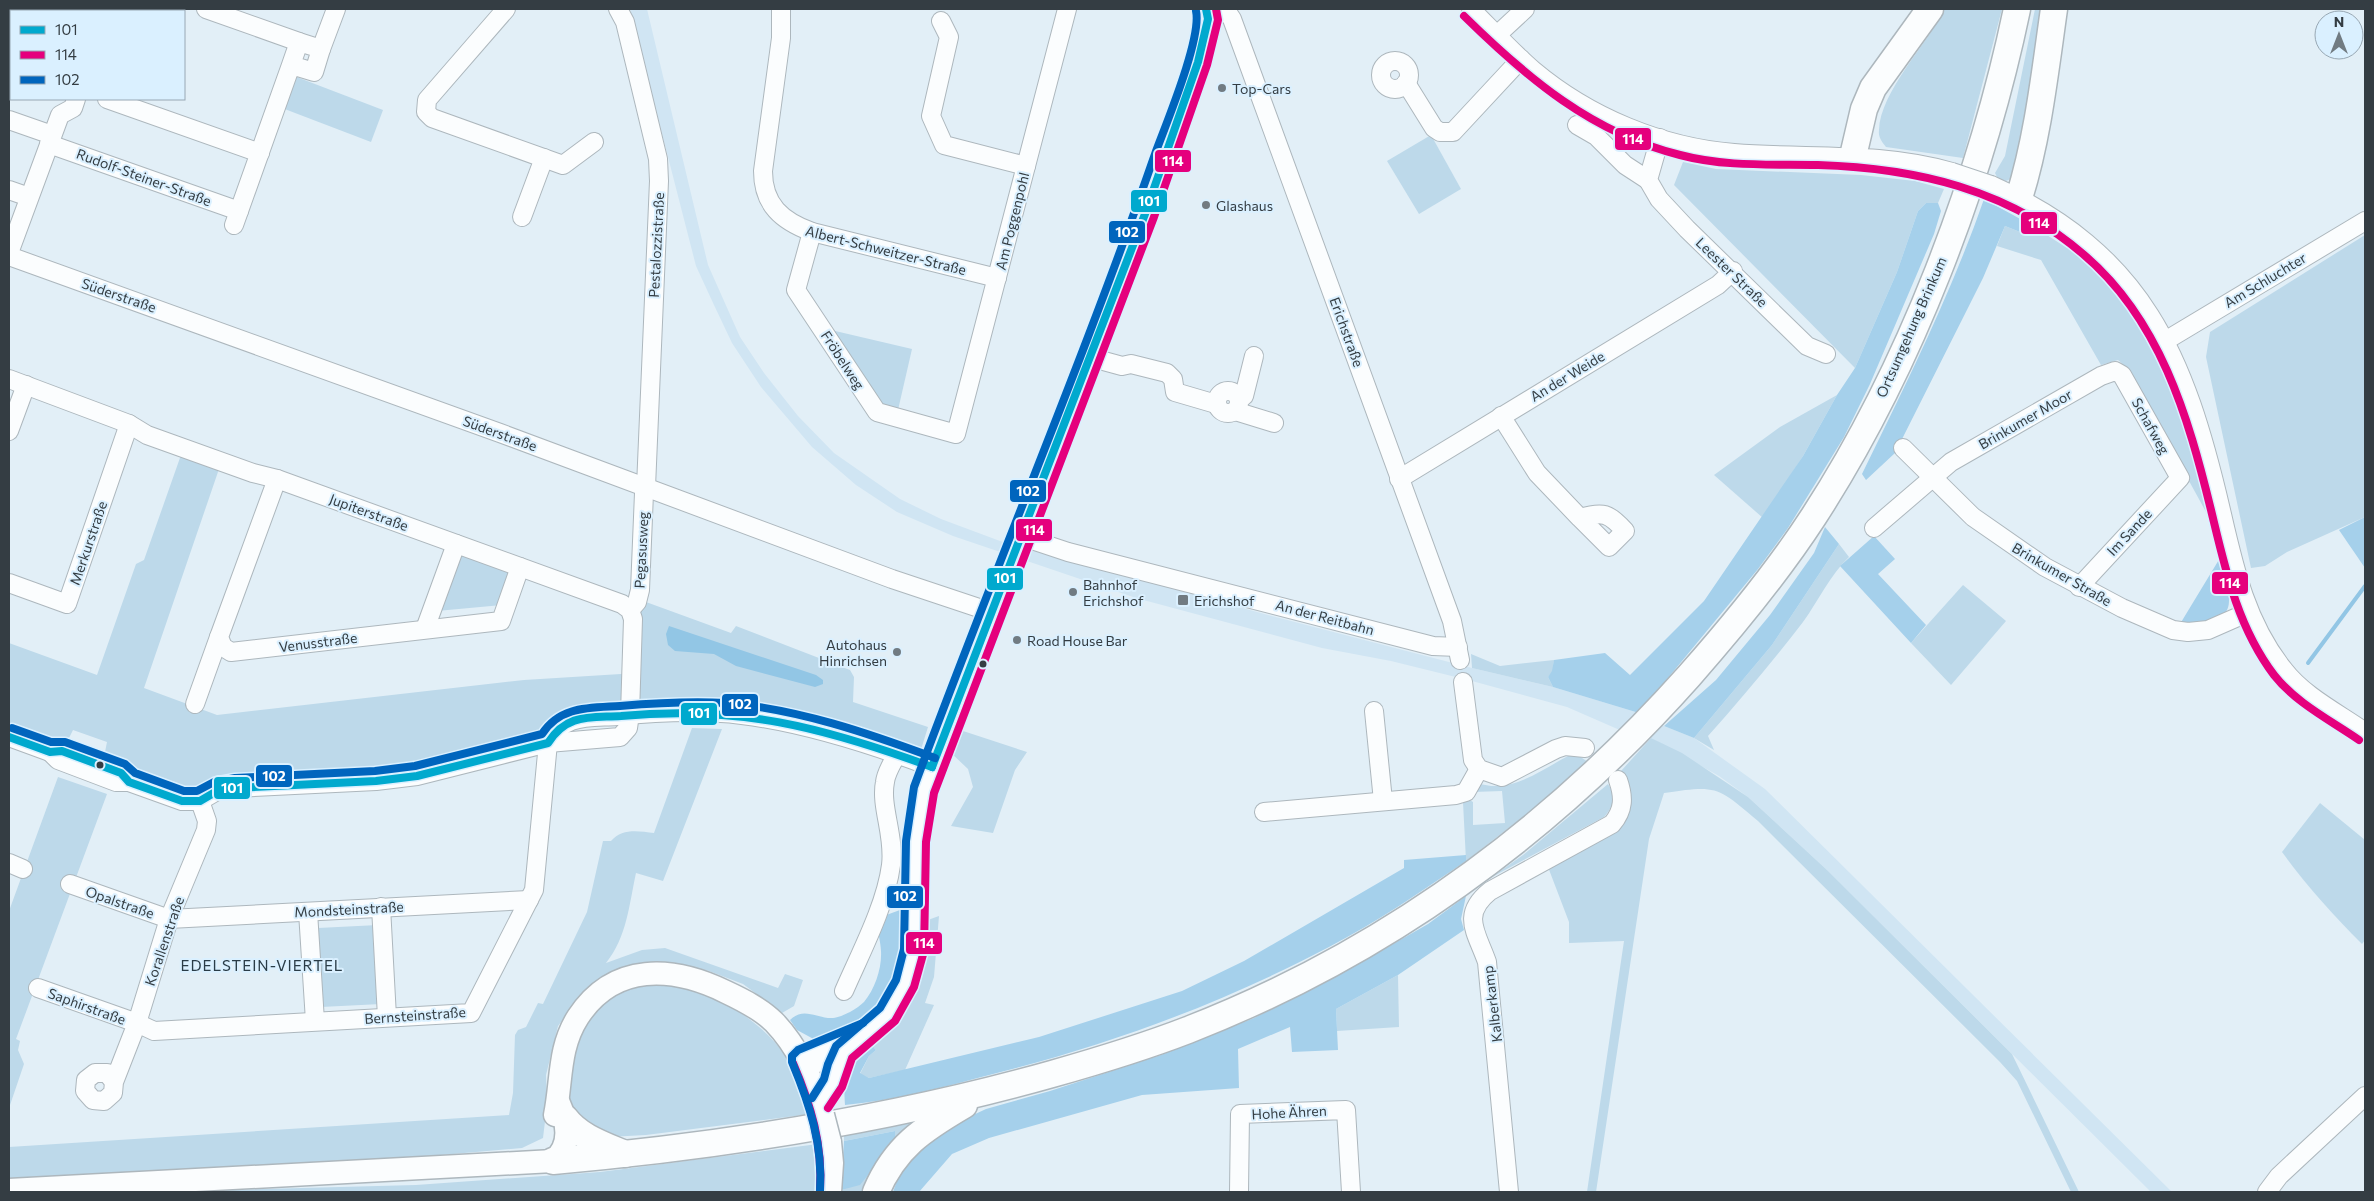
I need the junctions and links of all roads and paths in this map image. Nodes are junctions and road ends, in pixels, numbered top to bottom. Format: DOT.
graph roads {
  1 [pos="206,9"];
  2 [pos="336,9"];
  3 [pos="506,9"];
  4 [pos="618,9"];
  5 [pos="782,9"];
  6 [pos="1067,9"];
  7 [pos="1205,9"];
  8 [pos="1222,9"];
  9 [pos="1471,9"];
  10 [pos="1525,9"];
  11 [pos="1930,9"];
  12 [pos="2017,9"];
  13 [pos="2054,9"];
  14 [pos="941,21"];
  15 [pos="1497,35"];
  16 [pos="299,42"];
  17 [pos="322,49"];
  18 [pos="1521,59"];
  19 [pos="291,65"];
  20 [pos="1406,84"];
  21 [pos="76,100"];
  22 [pos="110,100"];
  23 [pos="9,120"];
  24 [pos="1577,125"];
  25 [pos="1660,138"];
  26 [pos="51,139"];
  27 [pos="594,142"];
  28 [pos="260,153"];
  29 [pos="1854,156"];
  30 [pos="544,158"];
  31 [pos="1026,166"];
  32 [pos="1648,180"];
  33 [pos="9,190"];
  34 [pos="29,198"];
  35 [pos="2019,198"];
  36 [pos="522,217"];
  37 [pos="2365,221"];
  38 [pos="812,232"];
  39 [pos="9,254"];
  40 [pos="1733,271"];
  41 [pos="997,278"];
  42 [pos="2165,341"];
  43 [pos="1826,354"];
  44 [pos="1254,356"];
  45 [pos="1089,357"];
  46 [pos="2122,374"];
  47 [pos="9,379"];
  48 [pos="26,385"];
  49 [pos="1237,405"];
  50 [pos="1502,416"];
  51 [pos="1274,423"];
  52 [pos="129,424"];
  53 [pos="9,431"];
  54 [pos="956,434"];
  55 [pos="1903,448"];
  56 [pos="1933,478"];
  57 [pos="2180,478"];
  58 [pos="277,479"];
  59 [pos="1400,479"];
  60 [pos="646,487"];
  61 [pos="1588,515"];
  62 [pos="1874,528"];
  63 [pos="1020,536"];
  64 [pos="456,544"];
  65 [pos="520,567"];
  66 [pos="9,583"];
  67 [pos="2079,587"];
  68 [pos="630,610"];
  69 [pos="991,612"];
  70 [pos="2249,612"];
  71 [pos="424,629"];
  72 [pos="219,637"];
  73 [pos="1459,653"];
  74 [pos="1463,682"];
  75 [pos="195,704"];
  76 [pos="1374,711"];
  77 [pos="630,714"];
  78 [pos="2365,732"];
  79 [pos="9,736"];
  80 [pos="548,743"];
  81 [pos="1585,748"];
  82 [pos="897,754"];
  83 [pos="932,767"];
  84 [pos="1479,769"];
  85 [pos="1618,780"];
  86 [pos="200,801"];
  87 [pos="1382,801"];
  88 [pos="1264,812"];
  89 [pos="70,884"];
  90 [pos="528,900"];
  91 [pos="382,907"];
  92 [pos="308,912"];
  93 [pos="169,919"];
  94 [pos="38,988"];
  95 [pos="844,991"];
  96 [pos="387,1017"];
  97 [pos="315,1022"];
  98 [pos="137,1023"];
  99 [pos="859,1037"];
  100 [pos="844,1052"];
  101 [pos="802,1059"];
  102 [pos="114,1082"];
  103 [pos="986,1092"];
  104 [pos="2365,1096"];
  105 [pos="820,1106"];
  106 [pos="562,1109"];
  107 [pos="626,1154"];
  108 [pos="553,1161"];
  109 [pos="9,1190"];
  110 [pos="830,1192"];
  111 [pos="876,1192"];
  112 [pos="1238,1192"];
  113 [pos="1351,1192"];
  114 [pos="1509,1192"];
  115 [pos="2267,1192"];
  1 -- 16 [label="street"];
  2 -- 17 [label="street"];
  3 -- 30 [label="street"];
  4 -- 60 [label="street, Pestalozzistraße"];
  5 -- 38 [label="street, Albert-Schweitzer-Straße"];
  6 -- 31 [label="street, Am Poggenpohl"];
  7 -- 45 [label="street"];
  8 -- 59 [label="street, Erichstraße"];
  9 -- 15 [label="street"];
  10 -- 15 [label="street"];
  11 -- 29 [label="highway"];
  12 -- 103 [label="highway, Ortsumgehung Brinkum"];
  13 -- 35 [label="highway"];
  14 -- 31 [label="street"];
  15 -- 18 [label="street"];
  16 -- 17 [label="street"];
  16 -- 19 [label="street"];
  17 -- 19 [label="street"];
  18 -- 20 [label="street"];
  18 -- 25 [label="street"];
  19 -- 28 [label="street"];
  21 -- 26 [label="street, Süderstraße"];
  22 -- 28 [label="street"];
  23 -- 26 [label="street, Rudolf-Steiner-Straße"];
  24 -- 32 [label="street, Leester Straße"];
  25 -- 29 [label="street"];
  25 -- 32 [label="street"];
  26 -- 28 [label="street, Rudolf-Steiner-Straße"];
  26 -- 34 [label="street, Süderstraße"];
  27 -- 30 [label="street"];
  29 -- 35 [label="street, bridge"];
  30 -- 36 [label="street"];
  31 -- 41 [label="street, Am Poggenpohl"];
  32 -- 40 [label="street, Leester Straße"];
  33 -- 34 [label="street"];
  34 -- 39 [label="street, Süderstraße"];
  35 -- 42 [label="street"];
  37 -- 42 [label="street, Am Schluchter"];
  38 -- 41 [label="street, Albert-Schweitzer-Straße"];
  38 -- 54 [label="street, Fröbelweg"];
  39 -- 60 [label="street, Süderstraße"];
  40 -- 43 [label="street, Leester Straße"];
  40 -- 50 [label="street, An der Weide"];
  41 -- 54 [label="street, Am Poggenpohl"];
  42 -- 70 [label="street"];
  44 -- 49 [label="street"];
  45 -- 49 [label="street"];
  45 -- 63 [label="street"];
  46 -- 56 [label="street, Brinkumer Moor"];
  46 -- 57 [label="street, Schafweg"];
  47 -- 48 [label="street, Jupiterstraße"];
  48 -- 52 [label="street, Jupiterstraße"];
  48 -- 53 [label="street"];
  49 -- 51 [label="street"];
  50 -- 59 [label="street, An der Weide"];
  50 -- 61 [label="street"];
  52 -- 58 [label="street, Jupiterstraße"];
  52 -- 66 [label="street, Merkurstraße"];
  55 -- 56 [label="street, Brinkumer Straße"];
  56 -- 62 [label="street, Brinkumer Moor"];
  56 -- 67 [label="street, Brinkumer Straße"];
  57 -- 67 [label="street, Im Sande"];
  58 -- 64 [label="street, Jupiterstraße"];
  58 -- 72 [label="street"];
  59 -- 73 [label="street, Erichstraße"];
  60 -- 68 [label="street, Pegasusweg"];
  60 -- 69 [label="street, Süderstraße"];
  63 -- 69 [label="street"];
  63 -- 73 [label="street, An der Reitbahn"];
  64 -- 65 [label="street, Jupiterstraße"];
  64 -- 71 [label="street"];
  65 -- 68 [label="street, Jupiterstraße"];
  65 -- 71 [label="street, Venusstraße"];
  67 -- 70 [label="street, Brinkumer Straße"];
  68 -- 77 [label="street"];
  69 -- 83 [label="street"];
  70 -- 78 [label="street"];
  71 -- 72 [label="street, Venusstraße"];
  72 -- 75 [label="street"];
  74 -- 84 [label="street"];
  76 -- 87 [label="street"];
  77 -- 80 [label="street"];
  77 -- 82 [label="street"];
  79 -- 86 [label="street"];
  80 -- 86 [label="street"];
  80 -- 90 [label="street, Bernsteinstraße"];
  81 -- 84 [label="street"];
  82 -- 83 [label="street"];
  82 -- 95 [label="street"];
  83 -- 99 [label="street"];
  84 -- 87 [label="street"];
  85 -- 114 [label="street, Kalberkamp"];
  86 -- 93 [label="street, Korallenstraße"];
  87 -- 88 [label="street"];
  89 -- 93 [label="street, Opalstraße"];
  90 -- 91 [label="street, Mondsteinstraße"];
  90 -- 96 [label="street, Bernsteinstraße"];
  91 -- 92 [label="street, Mondsteinstraße"];
  91 -- 96 [label="street"];
  92 -- 93 [label="street, Mondsteinstraße"];
  92 -- 97 [label="street"];
  93 -- 98 [label="street, Korallenstraße"];
  94 -- 98 [label="street, Saphirstraße"];
  96 -- 97 [label="street, Bernsteinstraße"];
  97 -- 98 [label="street, Bernsteinstraße"];
  98 -- 102 [label="street, Korallenstraße"];
  99 -- 100 [label="street"];
  99 -- 101 [label="street"];
  100 -- 101 [label="street"];
  100 -- 105 [label="street"];
  101 -- 105 [label="main road"];
  101 -- 106 [label="main road"];
  103 -- 107 [label="highway"];
  103 -- 111 [label="highway"];
  104 -- 115 [label="street"];
  105 -- 110 [label="main road, bridge"];
  106 -- 107 [label="highway"];
  106 -- 108 [label="main road"];
  107 -- 108 [label="highway"];
  108 -- 109 [label="main road"];
  112 -- 113 [label="street, Hohe Ähren"];
}
